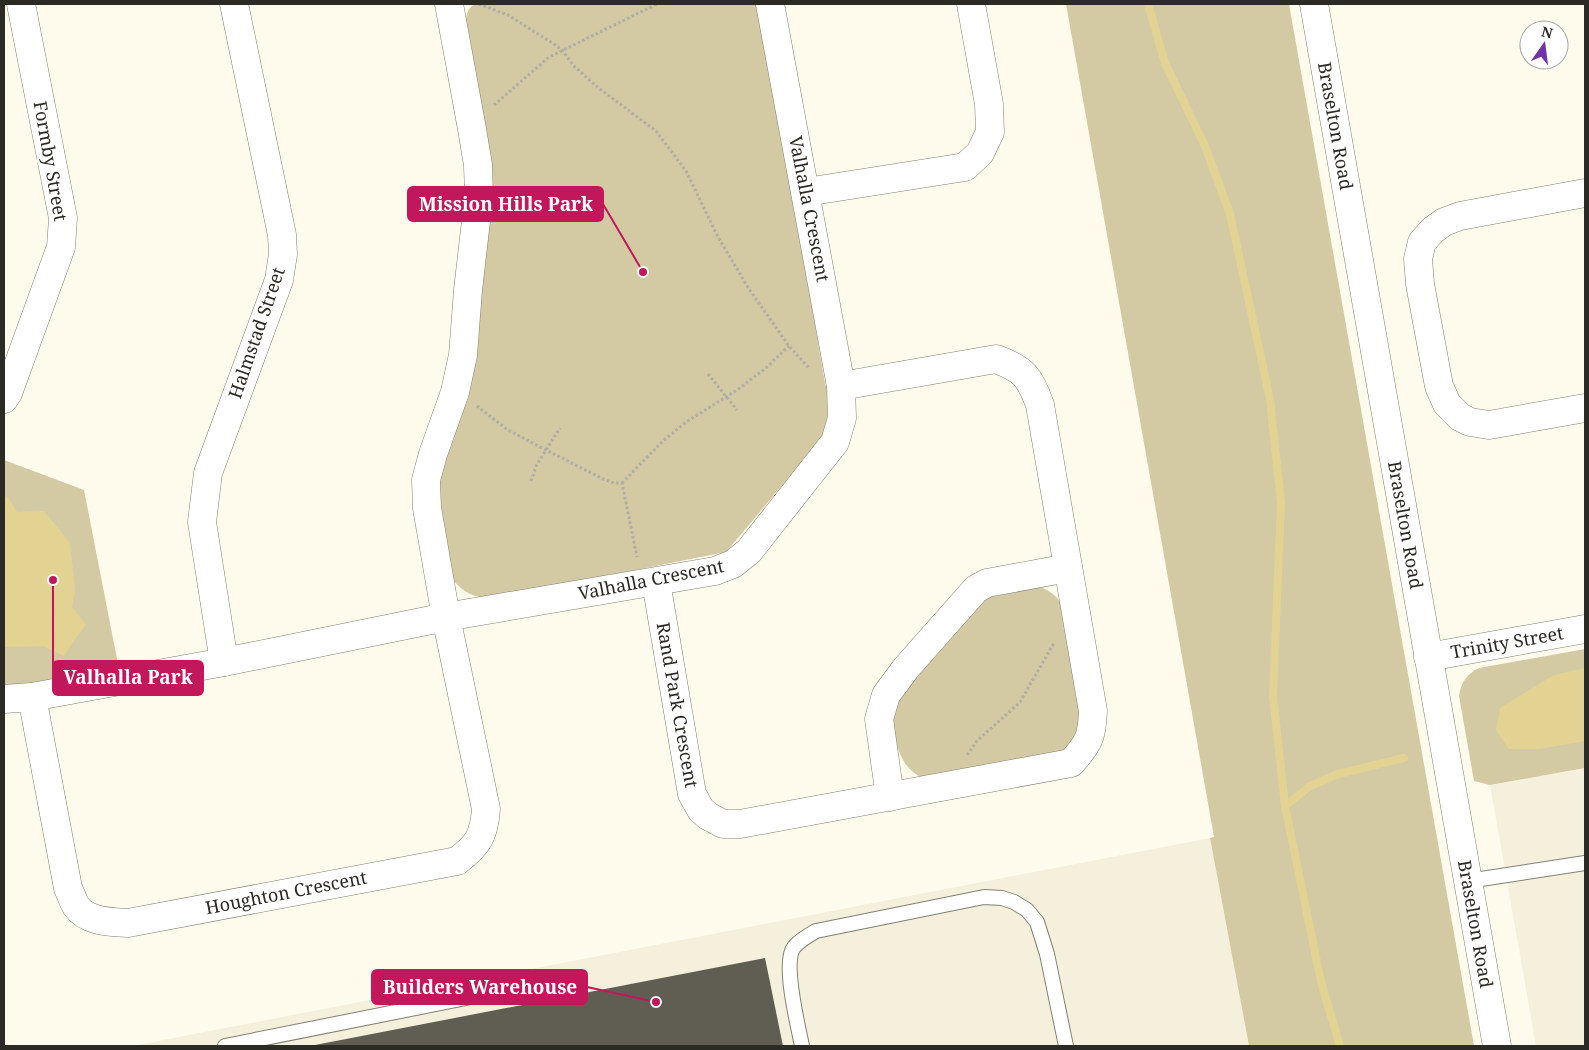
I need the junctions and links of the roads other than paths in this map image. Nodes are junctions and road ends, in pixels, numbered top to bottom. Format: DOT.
graph roads {
  1 [pos="21,4"];
  2 [pos="234,4"];
  3 [pos="450,4"];
  4 [pos="770,4"];
  5 [pos="970,4"];
  6 [pos="1314,4"];
  7 [pos="806,192"];
  8 [pos="1585,193"];
  9 [pos="841,386"];
  10 [pos="4,399"];
  11 [pos="1585,408"];
  12 [pos="1068,568"];
  13 [pos="650,583"];
  14 [pos="446,617"];
  15 [pos="1585,629"];
  16 [pos="1428,657"];
  17 [pos="224,662"];
  18 [pos="32,697"];
  19 [pos="4,699"];
  20 [pos="890,797"];
  21 [pos="1585,864"];
  22 [pos="1468,881"];
  23 [pos="541,983"];
  24 [pos="225,1046"];
  25 [pos="802,1046"];
  26 [pos="1066,1046"];
  27 [pos="1497,1046"];
  1 -- 10 [label="street, Formby Street"];
  2 -- 17 [label="street, Halmstad Street"];
  3 -- 14 [label="street, Houghton Crescent"];
  4 -- 7 [label="street, Valhalla Crescent"];
  5 -- 7 [label="street"];
  6 -- 16 [label="street, Braselton Road"];
  7 -- 9 [label="street, Valhalla Crescent"];
  8 -- 11 [label="street"];
  9 -- 12 [label="street, Rand Park Crescent"];
  9 -- 13 [label="street, Valhalla Crescent"];
  12 -- 20 [label="street"];
  12 -- 20 [label="street, Rand Park Crescent"];
  13 -- 14 [label="street, Valhalla Crescent"];
  13 -- 20 [label="street, Rand Park Crescent"];
  14 -- 17 [label="street, Valhalla Crescent"];
  14 -- 18 [label="street, Houghton Crescent"];
  15 -- 16 [label="street, Trinity Street"];
  16 -- 22 [label="street, Braselton Road"];
  17 -- 18 [label="street, Valhalla Crescent"];
  18 -- 19 [label="street, Valhalla Crescent"];
  21 -- 22 [label="lane"];
  22 -- 27 [label="street, Braselton Road"];
  23 -- 24 [label="lane"];
  25 -- 26 [label="lane"];
}
